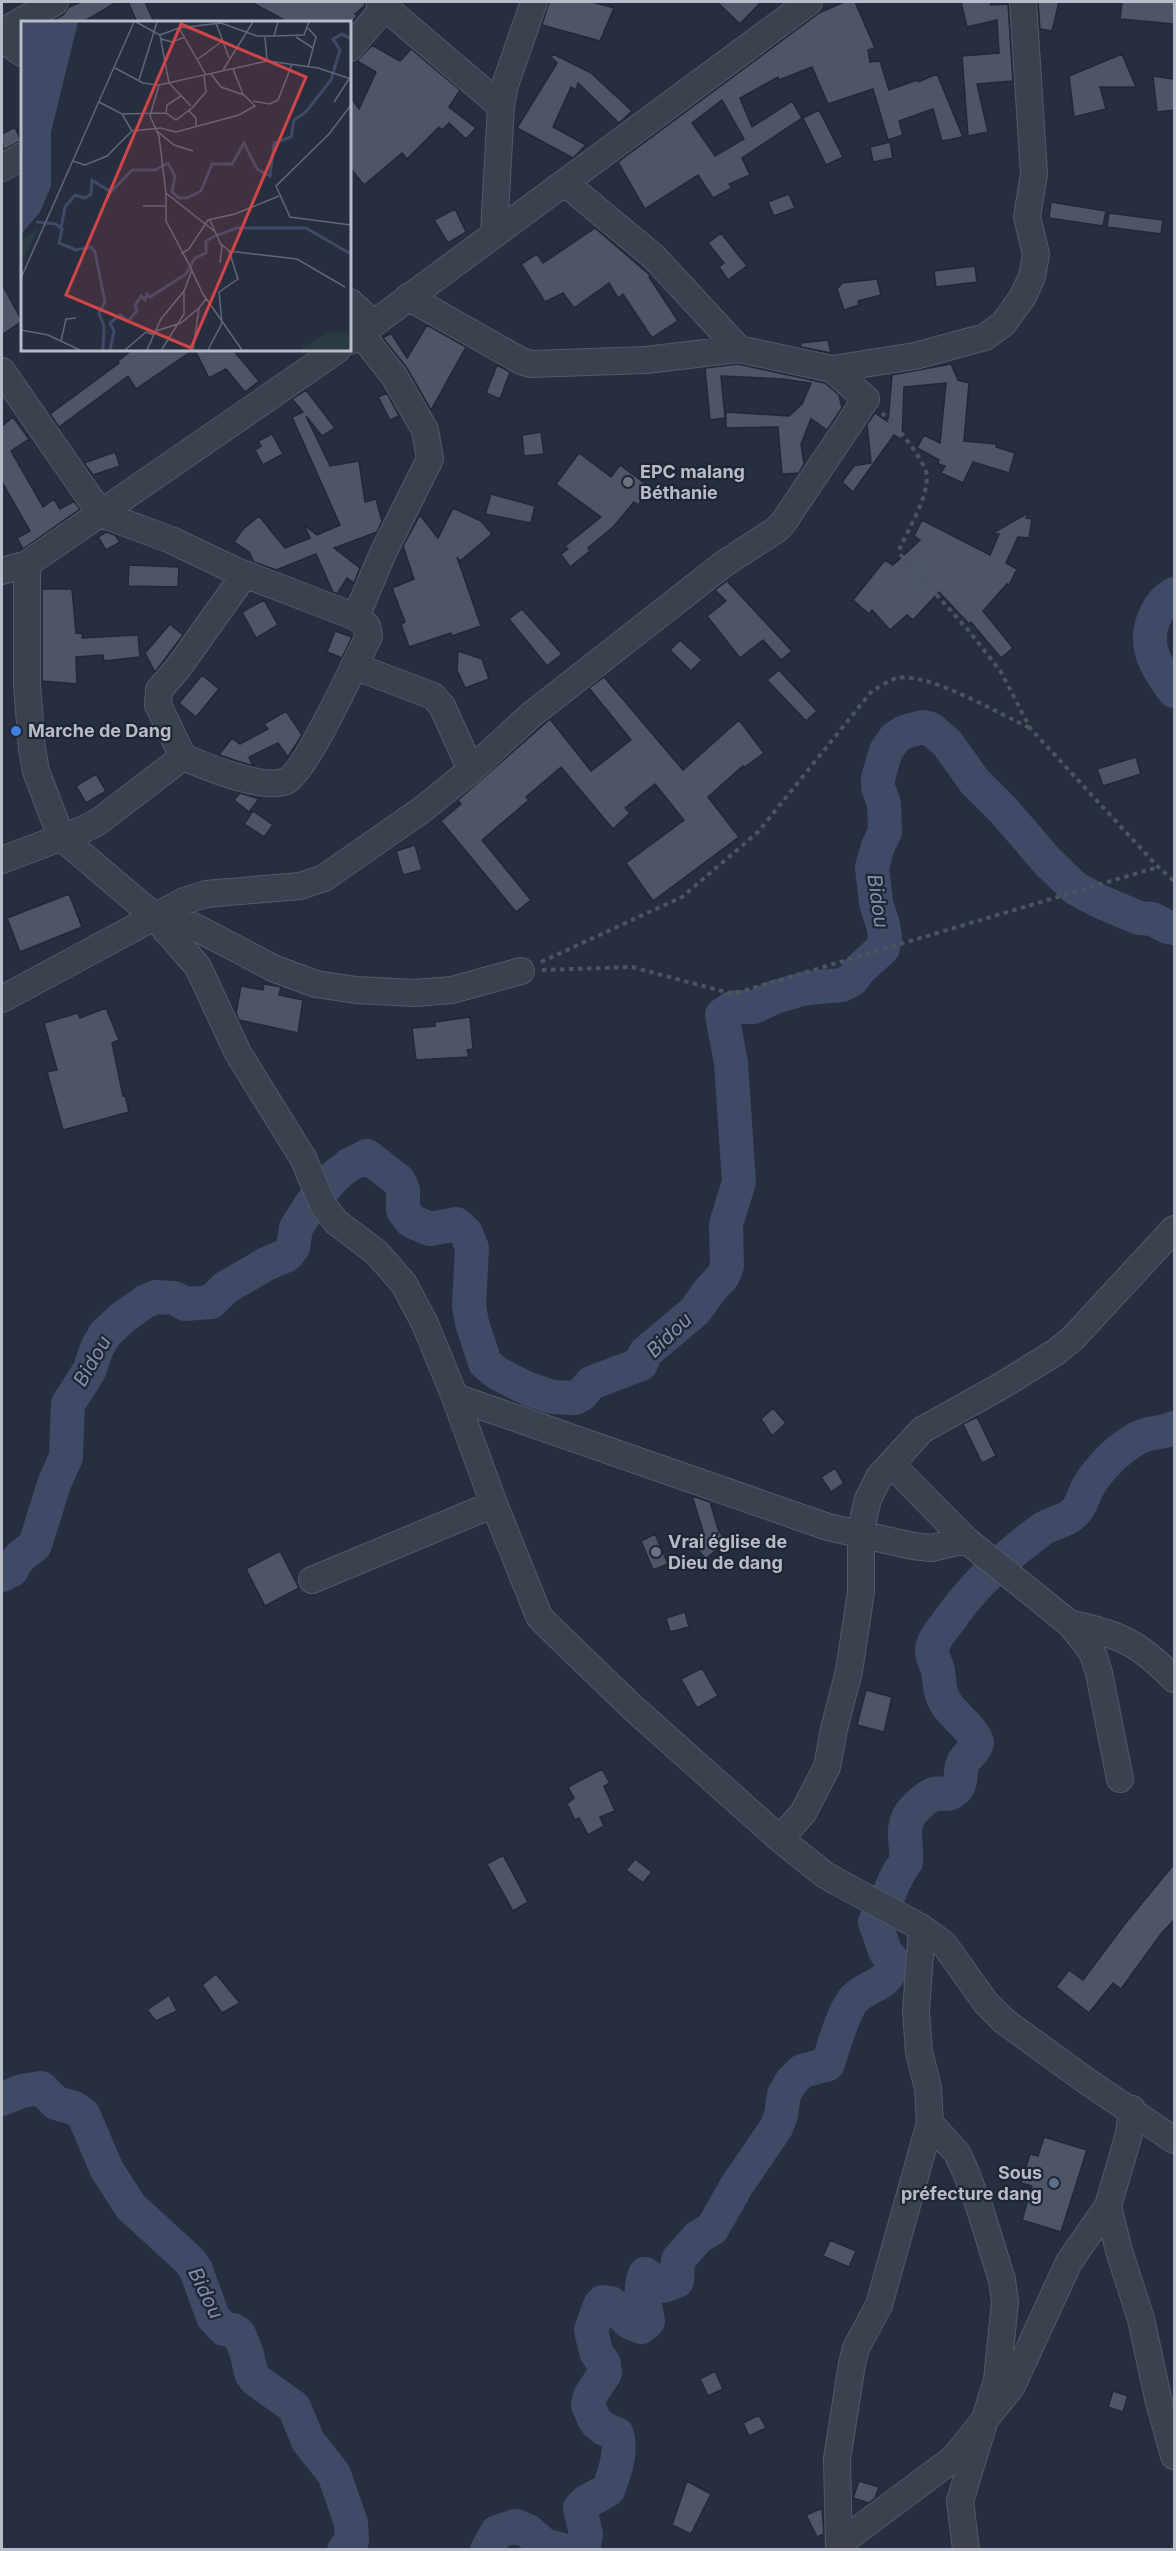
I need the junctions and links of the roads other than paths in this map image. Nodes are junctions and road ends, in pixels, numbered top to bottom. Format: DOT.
graph roads {
  1 [pos="55,2"];
  2 [pos="534,2"];
  3 [pos="808,2"];
  4 [pos="1023,2"];
  5 [pos="381,5"];
  6 [pos="21,21"];
  7 [pos="21,21"];
  8 [pos="2,32"];
  9 [pos="2,39"];
  10 [pos="351,47"];
  11 [pos="21,52"];
  12 [pos="501,106"];
  13 [pos="21,157"];
  14 [pos="2,168"];
  15 [pos="565,183"];
  16 [pos="494,232"];
  17 [pos="408,297"];
  18 [pos="351,305"];
  19 [pos="360,332"];
  20 [pos="739,349"];
  21 [pos="336,351"];
  22 [pos="832,369"];
  23 [pos="2,371"];
  24 [pos="101,514"];
  25 [pos="27,564"];
  26 [pos="2,571"];
  27 [pos="245,574"];
  28 [pos="356,617"];
  29 [pos="354,666"];
  30 [pos="183,758"];
  31 [pos="471,770"];
  32 [pos="61,837"];
  33 [pos="2,861"];
  34 [pos="160,924"];
  35 [pos="521,971"];
  36 [pos="2,999"];
  37 [pos="1174,1229"];
  38 [pos="455,1397"];
  39 [pos="891,1464"];
  40 [pos="494,1504"];
  41 [pos="861,1535"];
  42 [pos="966,1540"];
  43 [pos="312,1580"];
  44 [pos="1069,1623"];
  45 [pos="1163,1651"];
  46 [pos="1174,1679"];
  47 [pos="1120,1779"];
  48 [pos="780,1839"];
  49 [pos="922,1928"];
  50 [pos="1132,2109"];
  51 [pos="930,2123"];
  52 [pos="1174,2140"];
  53 [pos="1108,2206"];
  54 [pos="990,2411"];
  55 [pos="1174,2456"];
  56 [pos="926,2481"];
  57 [pos="960,2501"];
  58 [pos="839,2547"];
  59 [pos="966,2550"];
  1 -- 6 [label="street"];
  2 -- 12 [label="street"];
  3 -- 15 [label="street"];
  4 -- 22 [label="street"];
  5 -- 10 [label="street"];
  5 -- 12 [label="street"];
  7 -- 8 [label="street"];
  9 -- 11 [label="street"];
  12 -- 16 [label="street"];
  13 -- 14 [label="street"];
  15 -- 16 [label="street"];
  15 -- 20 [label="street"];
  16 -- 17 [label="street"];
  17 -- 19 [label="street"];
  17 -- 20 [label="street"];
  18 -- 19 [label="street"];
  19 -- 28 [label="street"];
  20 -- 22 [label="street"];
  21 -- 24 [label="street"];
  22 -- 31 [label="street"];
  23 -- 24 [label="street"];
  24 -- 25 [label="street"];
  24 -- 27 [label="street"];
  25 -- 26 [label="street"];
  25 -- 32 [label="street"];
  27 -- 28 [label="street"];
  27 -- 30 [label="street"];
  28 -- 29 [label="street"];
  29 -- 30 [label="street"];
  29 -- 31 [label="street"];
  30 -- 32 [label="street"];
  31 -- 34 [label="street"];
  32 -- 33 [label="street"];
  32 -- 34 [label="street"];
  34 -- 35 [label="street"];
  34 -- 36 [label="street"];
  34 -- 38 [label="street"];
  37 -- 39 [label="street"];
  38 -- 40 [label="street"];
  38 -- 41 [label="street"];
  39 -- 41 [label="street"];
  39 -- 42 [label="street"];
  40 -- 43 [label="street"];
  40 -- 48 [label="street"];
  41 -- 42 [label="street"];
  41 -- 48 [label="street"];
  42 -- 44 [label="street"];
  44 -- 45 [label="street"];
  44 -- 47 [label="street"];
  45 -- 46 [label="street"];
  48 -- 49 [label="street"];
  49 -- 50 [label="street"];
  49 -- 51 [label="street"];
  50 -- 52 [label="street"];
  50 -- 53 [label="street"];
  51 -- 54 [label="street"];
  51 -- 58 [label="street"];
  53 -- 54 [label="street"];
  53 -- 55 [label="street"];
  54 -- 56 [label="street"];
  54 -- 57 [label="street"];
  56 -- 57 [label="street"];
  56 -- 58 [label="street"];
  57 -- 59 [label="street"];
}
